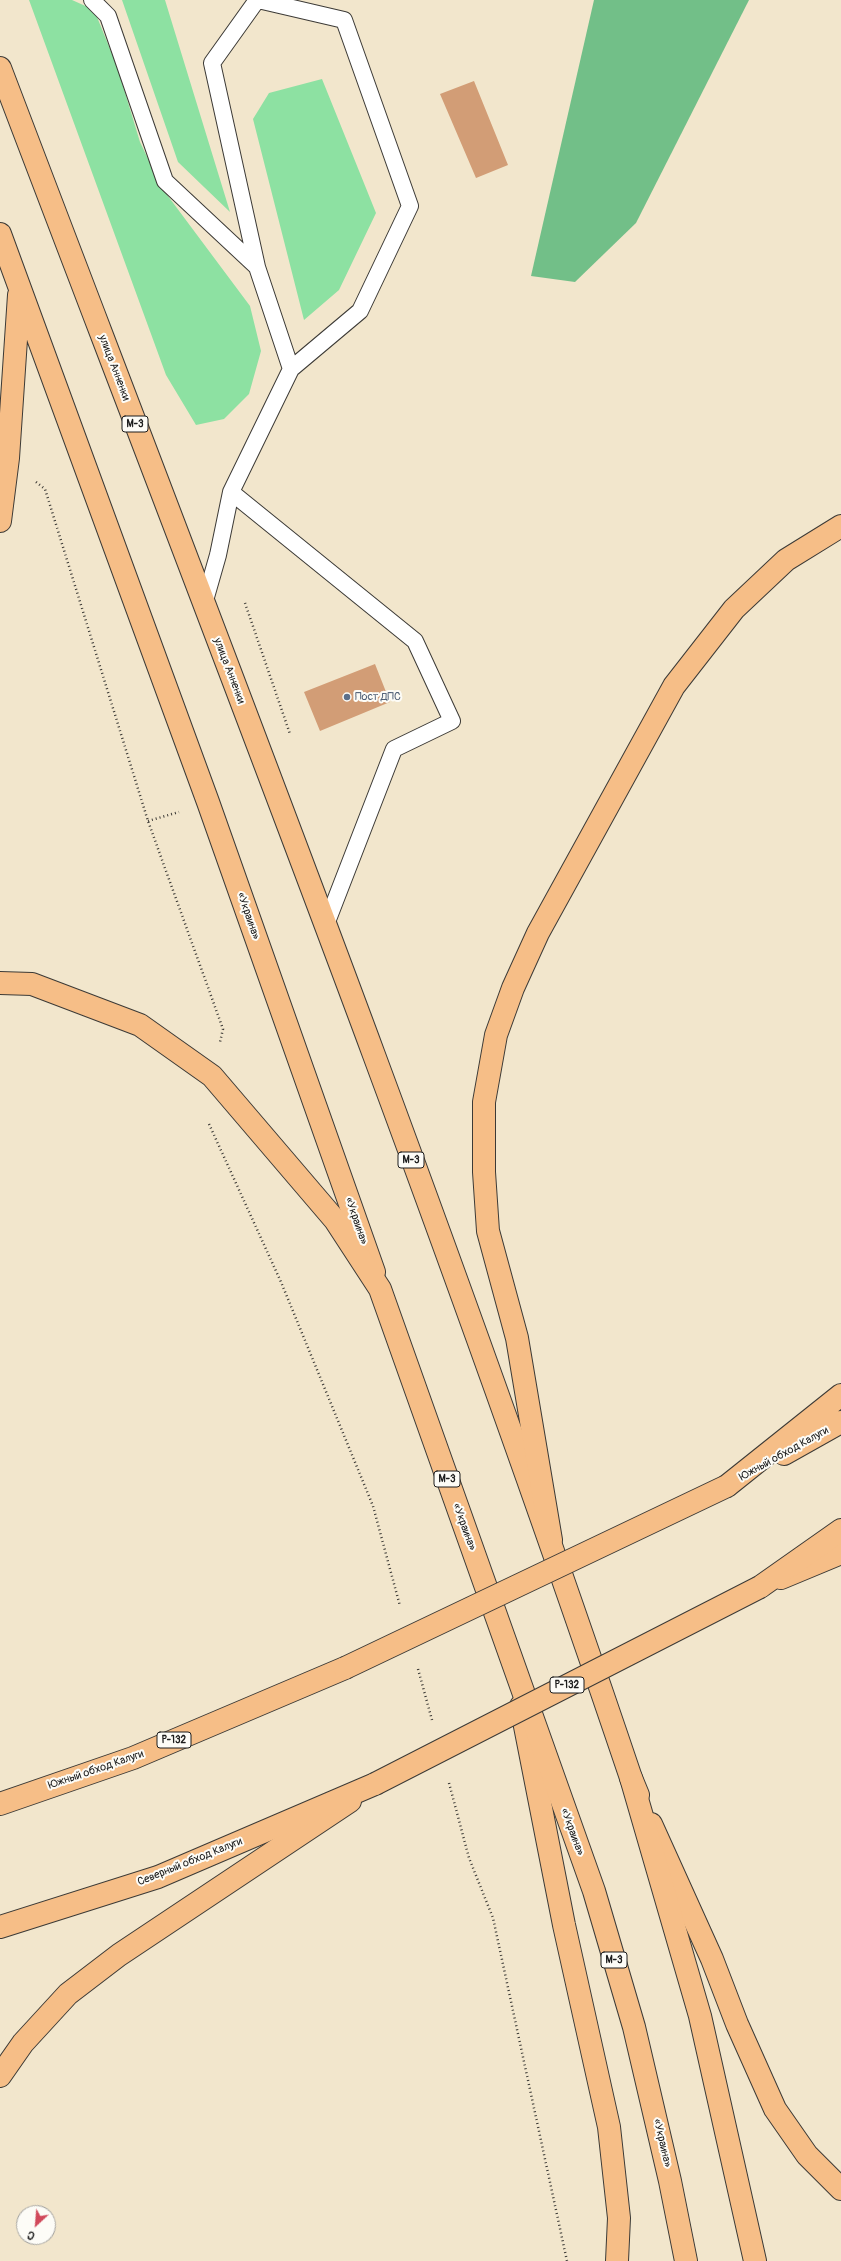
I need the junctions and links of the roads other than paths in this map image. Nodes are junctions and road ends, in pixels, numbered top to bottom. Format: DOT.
graph roads {
  1 [pos="92,0"];
  2 [pos="257,0"];
  3 [pos="0,68"];
  4 [pos="0,234"];
  5 [pos="257,267"];
  6 [pos="20,288"];
  7 [pos="291,369"];
  8 [pos="231,492"];
  9 [pos="0,521"];
  10 [pos="841,526"];
  11 [pos="204,604"];
  12 [pos="325,927"];
  13 [pos="0,983"];
  14 [pos="380,1289"];
  15 [pos="841,1395"];
  16 [pos="841,1422"];
  17 [pos="727,1486"];
  18 [pos="841,1530"];
  19 [pos="551,1540"];
  20 [pos="841,1553"];
  21 [pos="760,1587"];
  22 [pos="514,1668"];
  23 [pos="631,1778"];
  24 [pos="375,1784"];
  25 [pos="0,1804"];
  26 [pos="0,1927"];
  27 [pos="0,2076"];
  28 [pos="841,2189"];
  29 [pos="617,2261"];
  30 [pos="686,2261"];
  31 [pos="755,2261"];
  1 -- 5 [label="lane"];
  2 -- 5 [label="lane"];
  2 -- 7 [label="lane"];
  3 -- 11 [label="main road, улица Анненки / М-3"];
  4 -- 6 [label="main road, М-3"];
  5 -- 7 [label="lane"];
  6 -- 9 [label="main road"];
  6 -- 14 [label="main road, «Украина» / М-3"];
  7 -- 8 [label="lane"];
  8 -- 11 [label="lane"];
  8 -- 12 [label="lane"];
  10 -- 19 [label="main road"];
  11 -- 12 [label="main road, улица Анненки / М-3"];
  12 -- 19 [label="main road, М-3"];
  13 -- 14 [label="main road"];
  14 -- 22 [label="main road, «Украина» / М-3"];
  15 -- 17 [label="main road"];
  16 -- 17 [label="main road, Южный обход Калуги / Р-132"];
  17 -- 25 [label="main road, Южный обход Калуги / Р-132, bridge"];
  18 -- 21 [label="main road, Р-132"];
  19 -- 23 [label="main road, М-3"];
  20 -- 21 [label="main road"];
  21 -- 24 [label="main road, Р-132, bridge"];
  22 -- 29 [label="main road"];
  22 -- 30 [label="main road, «Украина» / М-3"];
  23 -- 28 [label="main road"];
  23 -- 31 [label="main road, М-3"];
  24 -- 26 [label="main road, Северный обход Калуги"];
  24 -- 27 [label="main road"];
}
